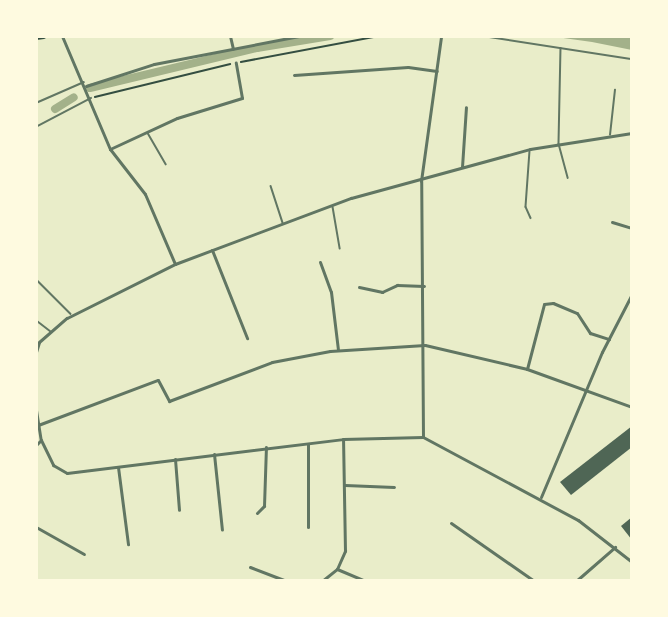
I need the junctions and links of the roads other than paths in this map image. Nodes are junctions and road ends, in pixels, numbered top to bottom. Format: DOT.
graph roads {
  1 [pos="43,36"];
  2 [pos="62,36"];
  3 [pos="230,36"];
  4 [pos="300,36"];
  5 [pos="441,36"];
  6 [pos="483,36"];
  7 [pos="36,37"];
  8 [pos="561,48"];
  9 [pos="233,49"];
  10 [pos="632,59"];
  11 [pos="236,63"];
  12 [pos="437,71"];
  13 [pos="294,75"];
  14 [pos="85,84"];
  15 [pos="615,90"];
  16 [pos="91,98"];
  17 [pos="36,103"];
  18 [pos="466,107"];
  19 [pos="36,126"];
  20 [pos="148,132"];
  21 [pos="632,132"];
  22 [pos="610,136"];
  23 [pos="559,144"];
  24 [pos="110,149"];
  25 [pos="530,149"];
  26 [pos="166,164"];
  27 [pos="462,166"];
  28 [pos="568,178"];
  29 [pos="421,181"];
  30 [pos="271,186"];
  31 [pos="333,205"];
  32 [pos="531,218"];
  33 [pos="612,222"];
  34 [pos="283,224"];
  35 [pos="632,228"];
  36 [pos="340,248"];
  37 [pos="212,250"];
  38 [pos="320,261"];
  39 [pos="174,264"];
  40 [pos="36,279"];
  41 [pos="424,286"];
  42 [pos="359,287"];
  43 [pos="632,294"];
  44 [pos="72,315"];
  45 [pos="36,320"];
  46 [pos="51,332"];
  47 [pos="246,338"];
  48 [pos="609,339"];
  49 [pos="425,345"];
  50 [pos="338,351"];
  51 [pos="36,352"];
  52 [pos="526,369"];
  53 [pos="589,390"];
  54 [pos="632,407"];
  55 [pos="36,410"];
  56 [pos="38,425"];
  57 [pos="423,437"];
  58 [pos="343,439"];
  59 [pos="41,440"];
  60 [pos="308,444"];
  61 [pos="36,445"];
  62 [pos="266,447"];
  63 [pos="214,454"];
  64 [pos="175,459"];
  65 [pos="118,467"];
  66 [pos="345,484"];
  67 [pos="394,486"];
  68 [pos="540,498"];
  69 [pos="179,510"];
  70 [pos="257,513"];
  71 [pos="451,524"];
  72 [pos="36,527"];
  73 [pos="308,527"];
  74 [pos="222,530"];
  75 [pos="128,544"];
  76 [pos="615,547"];
  77 [pos="84,554"];
  78 [pos="632,562"];
  79 [pos="250,567"];
  80 [pos="337,569"];
  81 [pos="286,581"];
  82 [pos="322,581"];
  83 [pos="365,581"];
  84 [pos="534,581"];
  85 [pos="576,581"];
  1 -- 7 [label="main road"];
  2 -- 14 [label="street"];
  3 -- 9 [label="street"];
  4 -- 9 [label="street"];
  5 -- 12 [label="street"];
  6 -- 8 [label="lane"];
  8 -- 10 [label="lane"];
  8 -- 23 [label="lane"];
  9 -- 14 [label="street"];
  11 -- 20 [label="street"];
  12 -- 13 [label="street"];
  12 -- 29 [label="street"];
  14 -- 16 [label="street"];
  14 -- 17 [label="lane"];
  15 -- 22 [label="lane"];
  16 -- 19 [label="lane"];
  16 -- 24 [label="street"];
  18 -- 27 [label="street"];
  20 -- 24 [label="street"];
  20 -- 26 [label="lane"];
  21 -- 22 [label="street"];
  22 -- 23 [label="street"];
  23 -- 25 [label="street"];
  23 -- 28 [label="lane"];
  24 -- 39 [label="street"];
  25 -- 27 [label="street"];
  25 -- 32 [label="lane"];
  27 -- 29 [label="street"];
  29 -- 31 [label="street"];
  29 -- 41 [label="street"];
  30 -- 34 [label="lane"];
  31 -- 34 [label="street"];
  31 -- 36 [label="lane"];
  33 -- 35 [label="street"];
  34 -- 37 [label="street"];
  37 -- 39 [label="street"];
  37 -- 47 [label="street"];
  38 -- 50 [label="street"];
  39 -- 44 [label="street"];
  40 -- 44 [label="lane"];
  41 -- 42 [label="street"];
  41 -- 49 [label="street"];
  43 -- 48 [label="street"];
  44 -- 46 [label="street"];
  45 -- 46 [label="lane"];
  46 -- 51 [label="street"];
  48 -- 52 [label="street"];
  48 -- 53 [label="street"];
  49 -- 50 [label="street"];
  49 -- 52 [label="street"];
  49 -- 57 [label="street"];
  50 -- 56 [label="street"];
  52 -- 53 [label="street"];
  53 -- 54 [label="street"];
  53 -- 68 [label="street"];
  55 -- 56 [label="street"];
  56 -- 59 [label="street"];
  57 -- 58 [label="street"];
  57 -- 68 [label="street"];
  58 -- 60 [label="street"];
  58 -- 66 [label="street"];
  59 -- 61 [label="street"];
  59 -- 65 [label="street"];
  60 -- 62 [label="street"];
  60 -- 73 [label="street"];
  62 -- 63 [label="street"];
  62 -- 70 [label="street"];
  63 -- 64 [label="street"];
  63 -- 74 [label="street"];
  64 -- 65 [label="street"];
  64 -- 69 [label="street"];
  65 -- 75 [label="street"];
  66 -- 67 [label="street"];
  66 -- 80 [label="street"];
  68 -- 76 [label="street"];
  71 -- 84 [label="street"];
  72 -- 77 [label="street"];
  76 -- 78 [label="street"];
  76 -- 85 [label="street"];
  79 -- 81 [label="street"];
  80 -- 82 [label="street"];
  80 -- 83 [label="street"];
}
